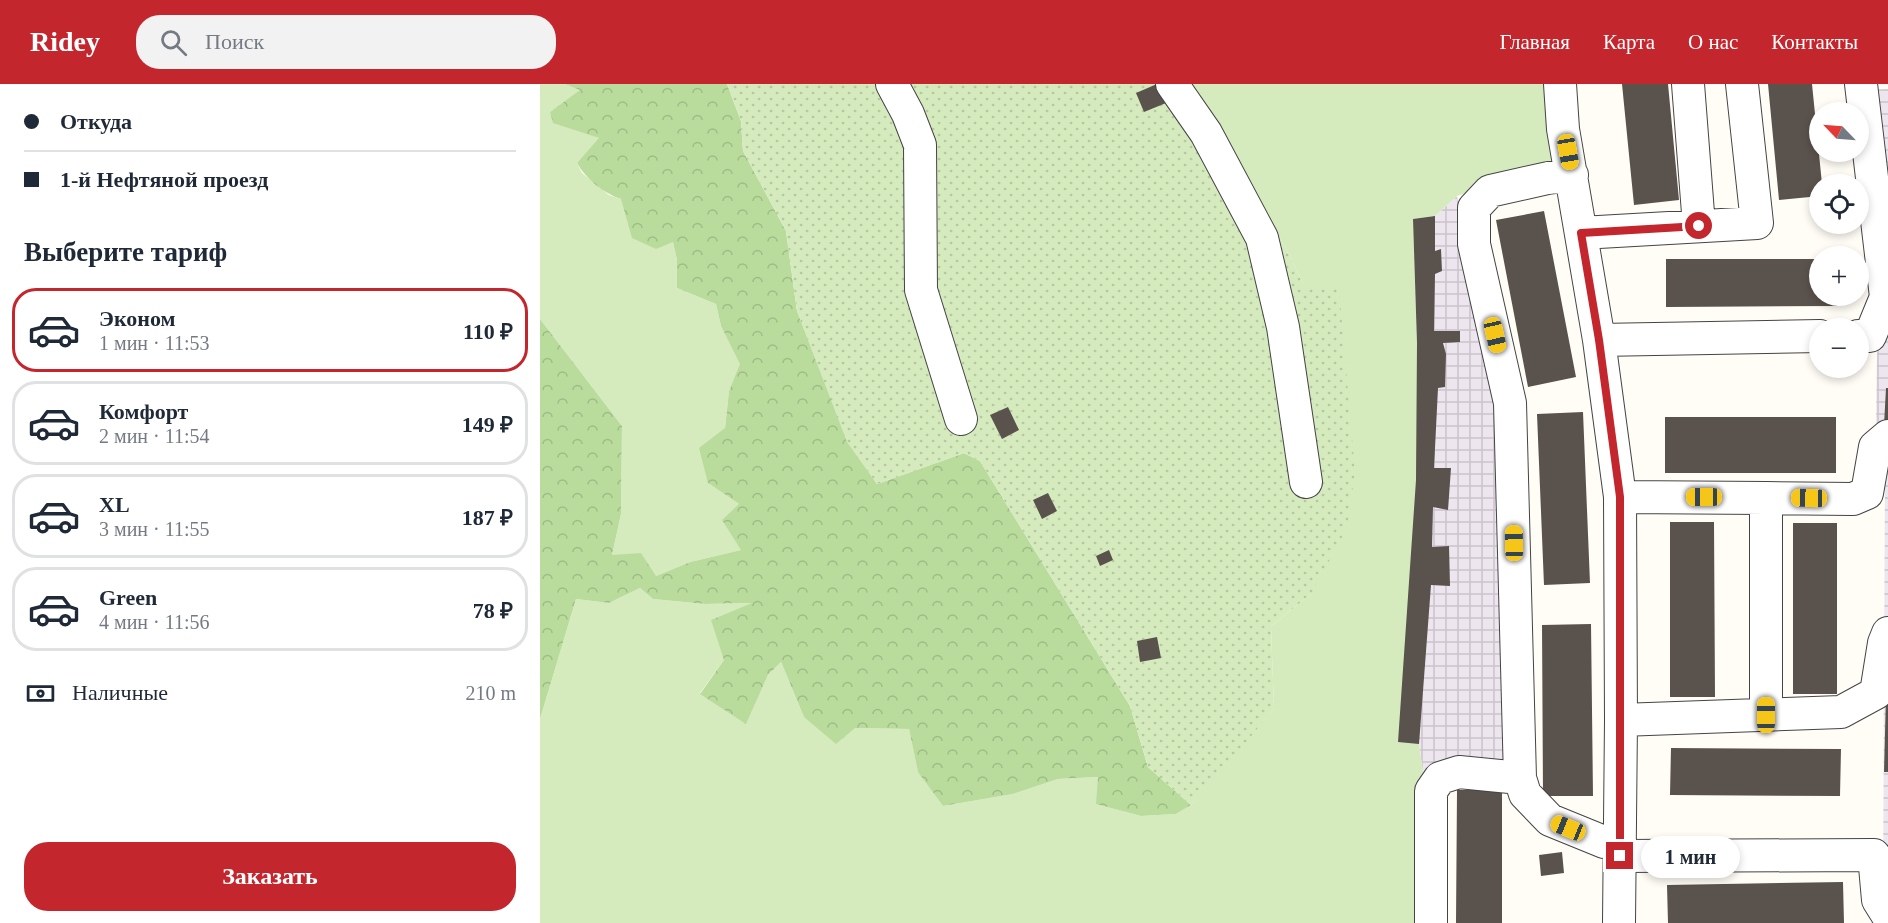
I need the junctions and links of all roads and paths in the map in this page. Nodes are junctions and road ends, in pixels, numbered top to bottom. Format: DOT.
graph roads {
  1 [pos="892,84"];
  2 [pos="1172,84"];
  3 [pos="1560,84"];
  4 [pos="1688,84"];
  5 [pos="1742,84"];
  6 [pos="1861,84"];
  7 [pos="1879,141"];
  8 [pos="1572,175"];
  9 [pos="1699,226"];
  10 [pos="1581,233"];
  11 [pos="1887,297"];
  12 [pos="1809,336"];
  13 [pos="1869,336"];
  14 [pos="1599,340"];
  15 [pos="961,419"];
  16 [pos="1888,436"];
  17 [pos="1306,482"];
  18 [pos="1620,497"];
  19 [pos="1766,498"];
  20 [pos="1888,633"];
  21 [pos="1766,715"];
  22 [pos="1622,720"];
  23 [pos="1520,778"];
  24 [pos="1620,849"];
  25 [pos="1888,916"];
  26 [pos="1431,923"];
  27 [pos="1619,923"];
  1 -- 15 [label="street"];
  2 -- 17 [label="street"];
  3 -- 8 [label="street"];
  4 -- 9 [label="street"];
  5 -- 9 [label="street"];
  6 -- 7 [label="street"];
  7 -- 11 [label="street"];
  8 -- 10 [label="street"];
  8 -- 23 [label="street"];
  9 -- 10 [label="street"];
  10 -- 14 [label="street"];
  11 -- 13 [label="street"];
  12 -- 14 [label="street"];
  14 -- 18 [label="street"];
  16 -- 19 [label="street"];
  18 -- 19 [label="street"];
  18 -- 22 [label="street"];
  19 -- 21 [label="street"];
  20 -- 21 [label="street"];
  21 -- 22 [label="street"];
  22 -- 24 [label="street"];
  23 -- 24 [label="street"];
  23 -- 26 [label="street"];
  24 -- 25 [label="street"];
  24 -- 27 [label="street"];
}
